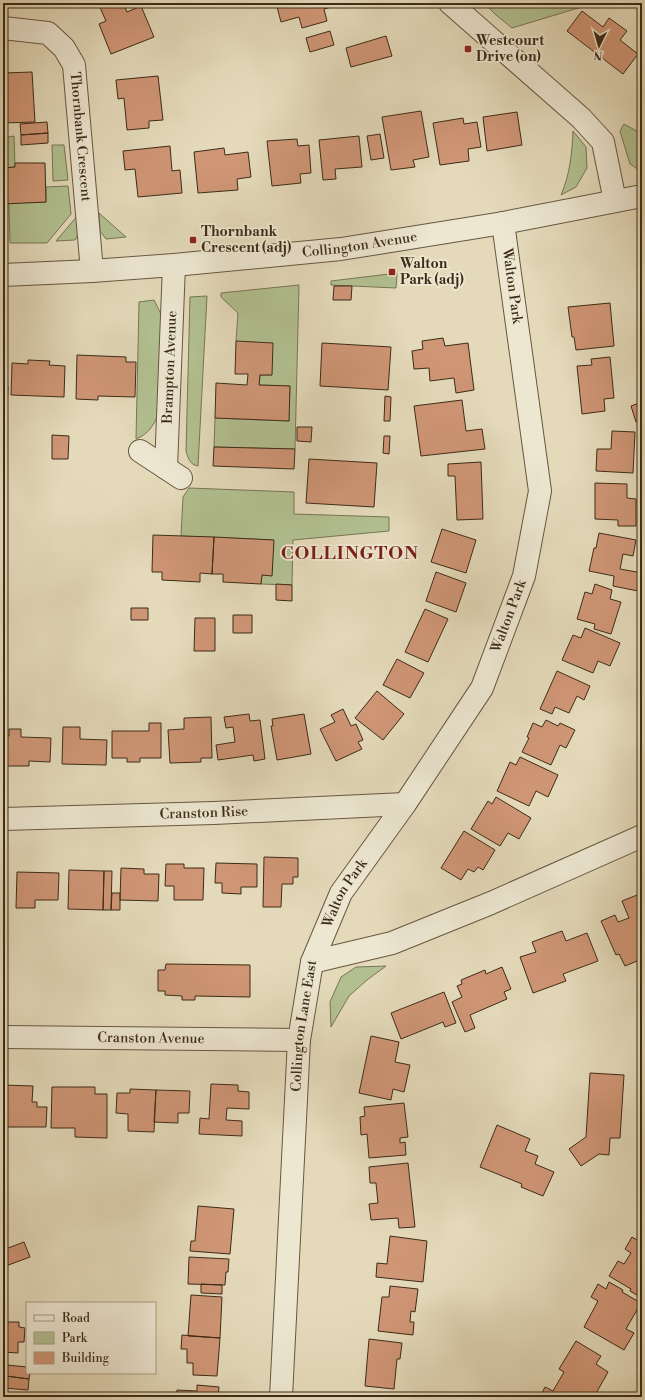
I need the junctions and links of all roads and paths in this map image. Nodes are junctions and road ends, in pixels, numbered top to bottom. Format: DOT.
graph roads {
  1 [pos="450,3"];
  2 [pos="3,28"];
  3 [pos="642,196"];
  4 [pos="615,201"];
  5 [pos="503,223"];
  6 [pos="174,265"];
  7 [pos="92,271"];
  8 [pos="3,276"];
  9 [pos="140,451"];
  10 [pos="405,804"];
  11 [pos="3,819"];
  12 [pos="642,836"];
  13 [pos="312,962"];
  14 [pos="3,1037"];
  15 [pos="299,1040"];
  16 [pos="281,1397"];
  1 -- 4 [label="street"];
  2 -- 7 [label="street, Thornbank Crescent"];
  3 -- 4 [label="street, Collington Avenue"];
  4 -- 5 [label="street, Collington Avenue"];
  5 -- 6 [label="street, Collington Avenue"];
  5 -- 10 [label="street, Walton Park"];
  6 -- 7 [label="street, Collington Avenue"];
  6 -- 9 [label="street, Brampton Avenue"];
  7 -- 8 [label="street, Collington Avenue"];
  10 -- 11 [label="street, Cranston Rise"];
  10 -- 13 [label="street, Walton Park"];
  12 -- 13 [label="street, Collington Lane East"];
  13 -- 15 [label="street, Collington Lane East"];
  14 -- 15 [label="street, Cranston Avenue"];
  15 -- 16 [label="street, Collington Lane East"];
}
